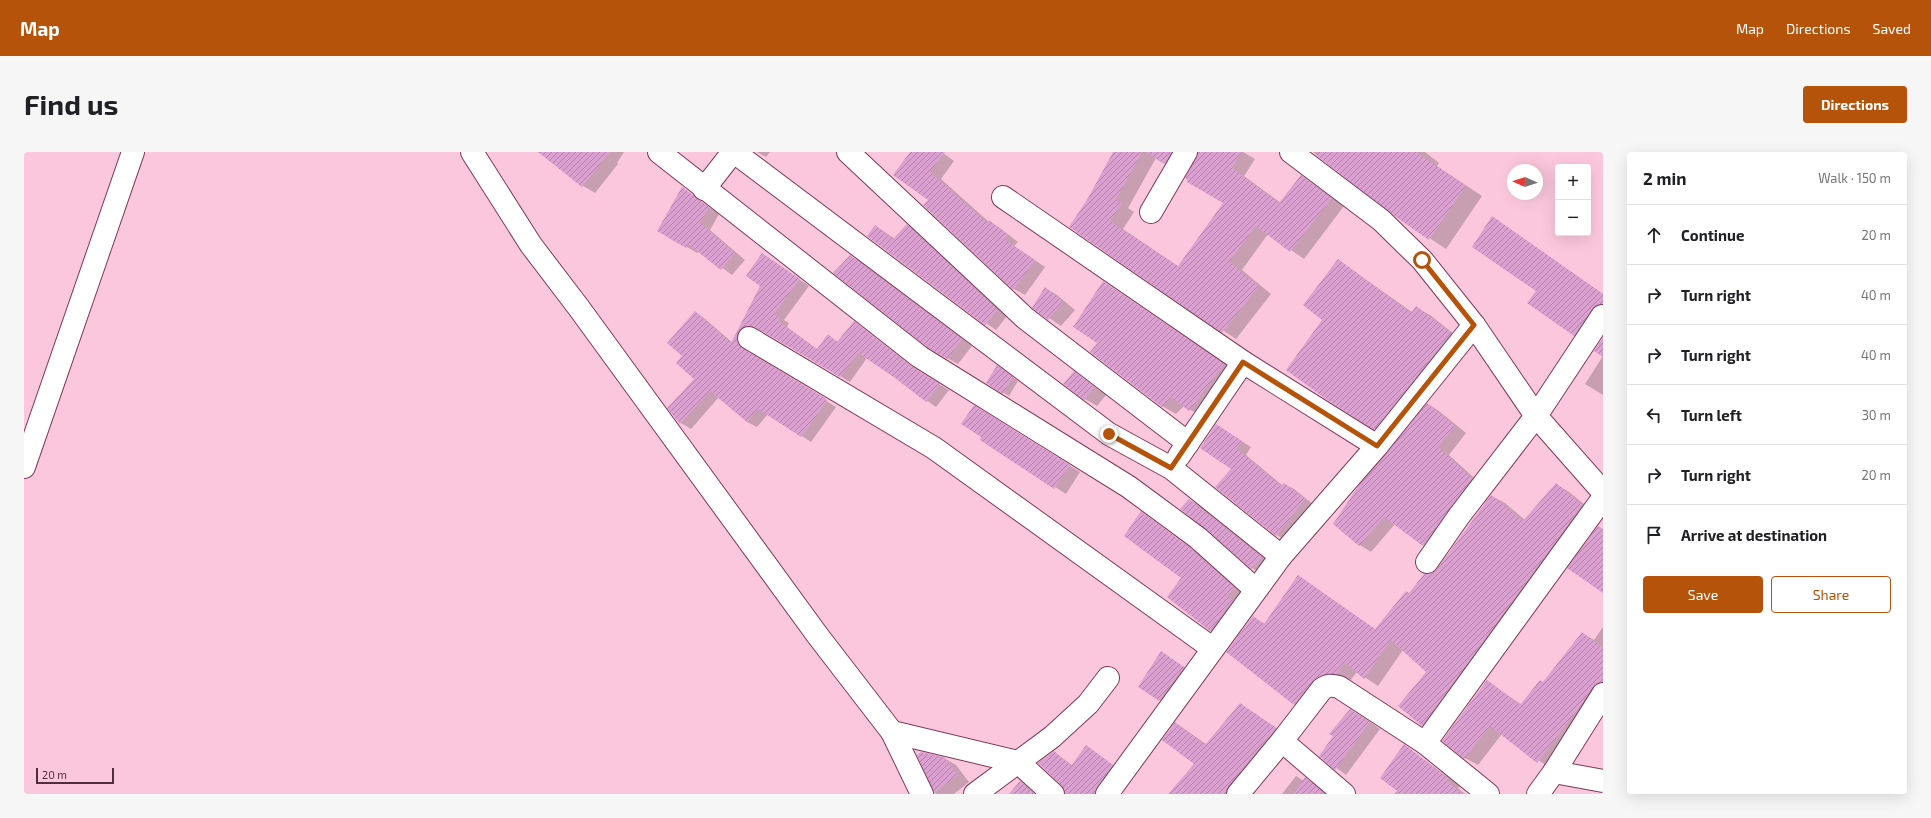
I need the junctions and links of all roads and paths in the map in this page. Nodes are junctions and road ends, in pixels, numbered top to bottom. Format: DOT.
graph roads {
  1 [pos="133,152"];
  2 [pos="472,152"];
  3 [pos="659,152"];
  4 [pos="733,152"];
  5 [pos="848,152"];
  6 [pos="1186,152"];
  7 [pos="1291,152"];
  8 [pos="704,189"];
  9 [pos="1003,197"];
  10 [pos="1151,212"];
  11 [pos="1602,316"];
  12 [pos="1474,325"];
  13 [pos="749,338"];
  14 [pos="1243,362"];
  15 [pos="1536,416"];
  16 [pos="1188,444"];
  17 [pos="1377,446"];
  18 [pos="24,467"];
  19 [pos="1171,468"];
  20 [pos="1603,492"];
  21 [pos="1603,498"];
  22 [pos="1281,556"];
  23 [pos="1427,562"];
  24 [pos="1255,590"];
  25 [pos="1212,648"];
  26 [pos="1108,678"];
  27 [pos="1603,694"];
  28 [pos="892,732"];
  29 [pos="1282,741"];
  30 [pos="1425,742"];
  31 [pos="1018,762"];
  32 [pos="1554,772"];
  33 [pos="1603,781"];
  34 [pos="922,794"];
  35 [pos="975,794"];
  36 [pos="1053,794"];
  37 [pos="1107,794"];
  38 [pos="1238,794"];
  39 [pos="1344,794"];
  40 [pos="1488,794"];
  41 [pos="1538,794"];
  1 -- 18 [label="street"];
  2 -- 28 [label="street"];
  3 -- 8 [label="street"];
  4 -- 8 [label="street"];
  4 -- 19 [label="street"];
  5 -- 16 [label="street"];
  6 -- 10 [label="street"];
  7 -- 12 [label="street"];
  8 -- 24 [label="street"];
  9 -- 14 [label="street"];
  11 -- 15 [label="street"];
  12 -- 15 [label="street"];
  12 -- 17 [label="street"];
  13 -- 25 [label="street"];
  14 -- 16 [label="street"];
  14 -- 17 [label="street"];
  15 -- 20 [label="street"];
  15 -- 23 [label="street"];
  16 -- 19 [label="street"];
  17 -- 22 [label="street"];
  19 -- 22 [label="street"];
  21 -- 30 [label="street"];
  22 -- 24 [label="street"];
  24 -- 25 [label="street"];
  25 -- 37 [label="street"];
  26 -- 31 [label="street"];
  27 -- 32 [label="street"];
  28 -- 31 [label="street"];
  28 -- 34 [label="street"];
  29 -- 30 [label="street"];
  29 -- 38 [label="street"];
  29 -- 39 [label="street"];
  30 -- 40 [label="street"];
  31 -- 35 [label="street"];
  31 -- 36 [label="street"];
  32 -- 33 [label="street"];
  32 -- 41 [label="street"];
}
